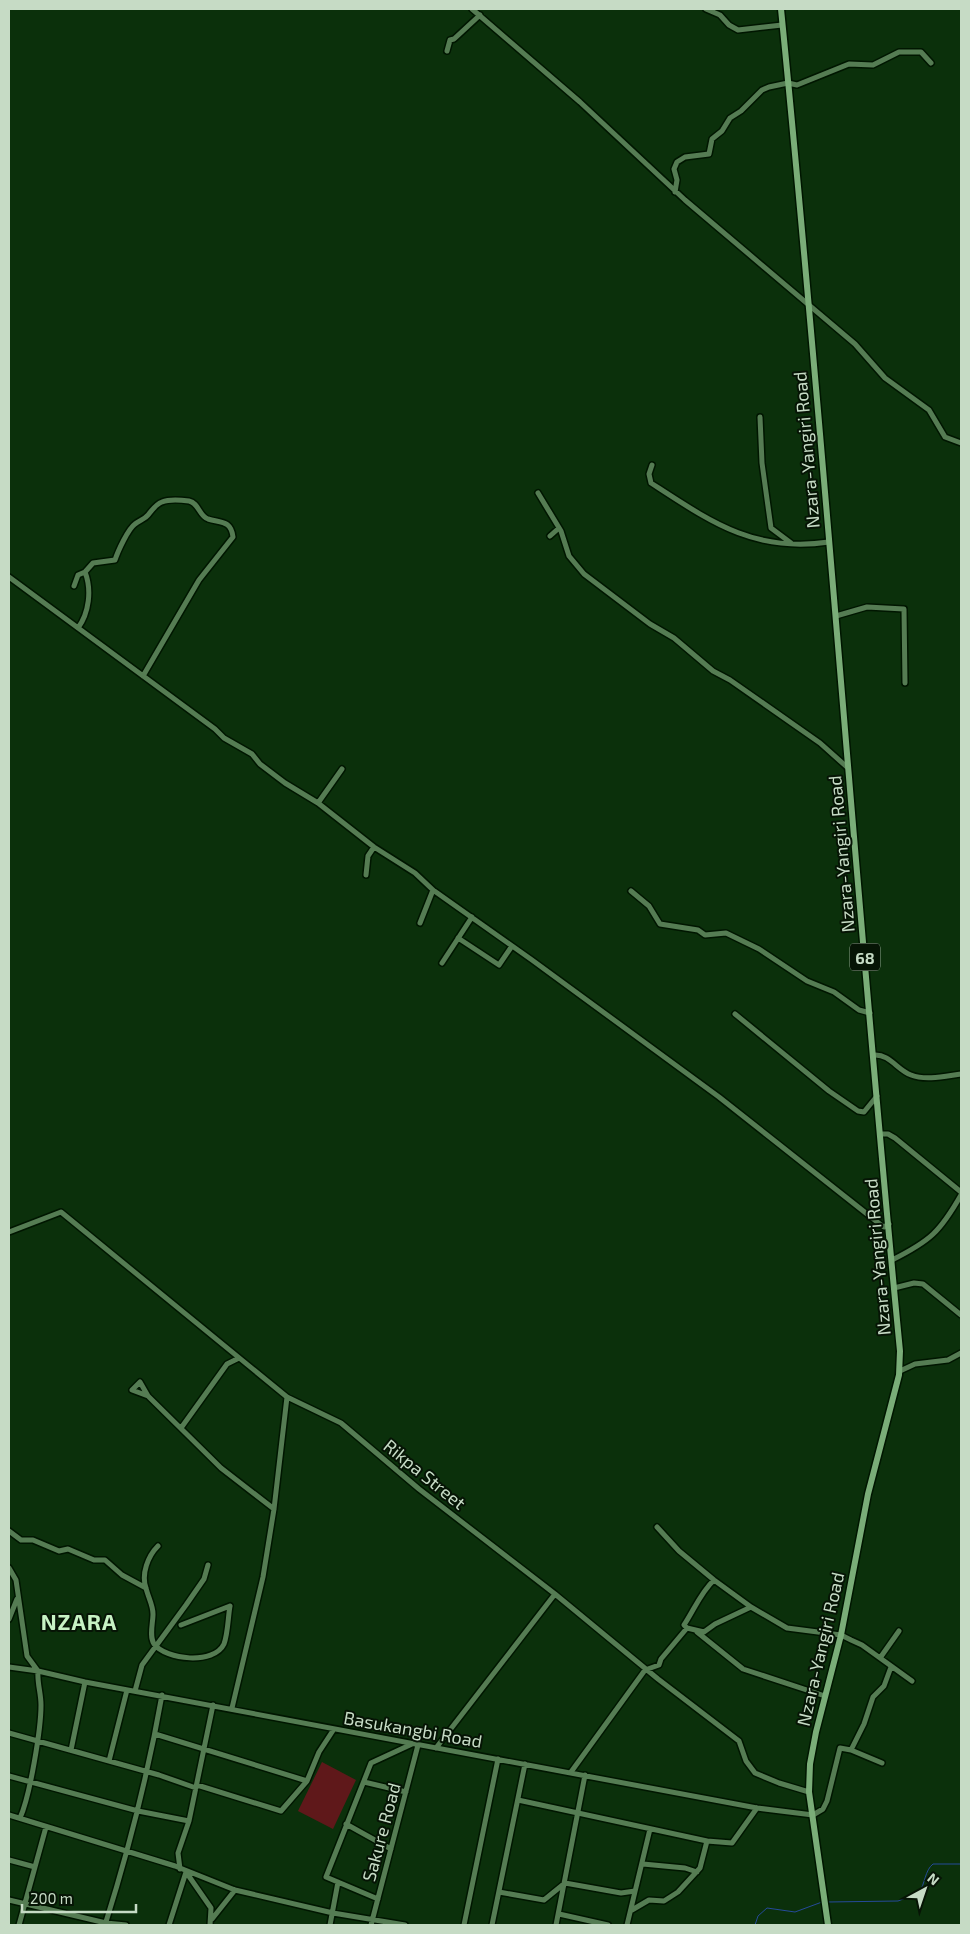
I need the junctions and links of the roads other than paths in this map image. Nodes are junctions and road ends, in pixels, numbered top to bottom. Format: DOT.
graph roads {
  1 [pos="472,9"];
  2 [pos="706,9"];
  3 [pos="780,9"];
  4 [pos="480,15"];
  5 [pos="782,25"];
  6 [pos="447,51"];
  7 [pos="932,63"];
  8 [pos="788,83"];
  9 [pos="675,192"];
  10 [pos="808,304"];
  11 [pos="760,417"];
  12 [pos="961,443"];
  13 [pos="652,465"];
  14 [pos="538,493"];
  15 [pos="559,528"];
  16 [pos="550,536"];
  17 [pos="829,542"];
  18 [pos="792,543"];
  19 [pos="85,572"];
  20 [pos="9,577"];
  21 [pos="74,586"];
  22 [pos="836,616"];
  23 [pos="78,628"];
  24 [pos="143,676"];
  25 [pos="904,683"];
  26 [pos="849,768"];
  27 [pos="342,769"];
  28 [pos="318,803"];
  29 [pos="374,847"];
  30 [pos="366,875"];
  31 [pos="433,890"];
  32 [pos="631,891"];
  33 [pos="472,917"];
  34 [pos="420,923"];
  35 [pos="458,938"];
  36 [pos="512,946"];
  37 [pos="442,963"];
  38 [pos="870,1013"];
  39 [pos="735,1014"];
  40 [pos="874,1055"];
  41 [pos="961,1074"];
  42 [pos="878,1096"];
  43 [pos="881,1134"];
  44 [pos="961,1194"];
  45 [pos="889,1224"];
  46 [pos="9,1232"];
  47 [pos="892,1260"];
  48 [pos="894,1288"];
  49 [pos="961,1315"];
  50 [pos="961,1353"];
  51 [pos="239,1358"];
  52 [pos="900,1371"];
  53 [pos="148,1396"];
  54 [pos="287,1397"];
  55 [pos="181,1428"];
  56 [pos="274,1509"];
  57 [pos="657,1527"];
  58 [pos="10,1532"];
  59 [pos="158,1546"];
  60 [pos="208,1565"];
  61 [pos="9,1568"];
  62 [pos="714,1580"];
  63 [pos="146,1588"];
  64 [pos="555,1594"];
  65 [pos="17,1598"];
  66 [pos="751,1607"];
  67 [pos="9,1619"];
  68 [pos="181,1625"];
  69 [pos="687,1628"];
  70 [pos="899,1631"];
  71 [pos="696,1632"];
  72 [pos="840,1635"];
  73 [pos="155,1645"];
  74 [pos="880,1658"];
  75 [pos="9,1667"];
  76 [pos="891,1667"];
  77 [pos="646,1670"];
  78 [pos="38,1671"];
  79 [pos="912,1681"];
  80 [pos="86,1682"];
  81 [pos="127,1690"];
  82 [pos="135,1691"];
  83 [pos="162,1695"];
  84 [pos="825,1696"];
  85 [pos="213,1705"];
  86 [pos="232,1708"];
  87 [pos="334,1728"];
  88 [pos="9,1733"];
  89 [pos="155,1734"];
  90 [pos="36,1741"];
  91 [pos="415,1744"];
  92 [pos="436,1748"];
  93 [pos="203,1749"];
  94 [pos="71,1750"];
  95 [pos="851,1750"];
  96 [pos="498,1759"];
  97 [pos="109,1761"];
  98 [pos="525,1764"];
  99 [pos="882,1764"];
  100 [pos="148,1772"];
  101 [pos="571,1772"];
  102 [pos="586,1775"];
  103 [pos="9,1776"];
  104 [pos="307,1781"];
  105 [pos="30,1782"];
  106 [pos="364,1782"];
  107 [pos="197,1786"];
  108 [pos="406,1792"];
  109 [pos="809,1792"];
  110 [pos="518,1800"];
  111 [pos="757,1808"];
  112 [pos="138,1811"];
  113 [pos="578,1814"];
  114 [pos="9,1815"];
  115 [pos="813,1815"];
  116 [pos="20,1818"];
  117 [pos="189,1821"];
  118 [pos="346,1824"];
  119 [pos="46,1827"];
  120 [pos="650,1829"];
  121 [pos="707,1841"];
  122 [pos="391,1849"];
  123 [pos="128,1852"];
  124 [pos="9,1860"];
  125 [pos="643,1864"];
  126 [pos="35,1867"];
  127 [pos="183,1871"];
  128 [pos="697,1872"];
  129 [pos="338,1882"];
  130 [pos="565,1883"];
  131 [pos="235,1890"];
  132 [pos="635,1890"];
  133 [pos="499,1892"];
  134 [pos="378,1899"];
  135 [pos="9,1900"];
  136 [pos="24,1904"];
  137 [pos="632,1910"];
  138 [pos="333,1913"];
  139 [pos="559,1914"];
  140 [pos="211,1922"];
  141 [pos="372,1923"];
  142 [pos="105,1924"];
  143 [pos="19,1925"];
  144 [pos="126,1925"];
  145 [pos="169,1925"];
  146 [pos="330,1925"];
  147 [pos="405,1925"];
  148 [pos="464,1925"];
  149 [pos="492,1925"];
  150 [pos="556,1925"];
  151 [pos="608,1925"];
  152 [pos="628,1925"];
  153 [pos="828,1925"];
  1 -- 4 [label="street"];
  2 -- 5 [label="street"];
  3 -- 5 [label="main road, Nzara-Yangiri Road / 68"];
  4 -- 6 [label="street"];
  4 -- 9 [label="street"];
  5 -- 8 [label="main road, Nzara-Yangiri Road / 68"];
  7 -- 8 [label="street"];
  8 -- 9 [label="street"];
  8 -- 10 [label="main road, Nzara-Yangiri Road / 68"];
  9 -- 10 [label="street"];
  10 -- 12 [label="street"];
  10 -- 17 [label="main road, Nzara-Yangiri Road / 68"];
  11 -- 18 [label="street"];
  13 -- 18 [label="street"];
  14 -- 15 [label="street"];
  15 -- 16 [label="street"];
  15 -- 26 [label="street"];
  17 -- 18 [label="street"];
  17 -- 22 [label="main road, Nzara-Yangiri Road / 68"];
  19 -- 21 [label="street"];
  19 -- 23 [label="street"];
  19 -- 24 [label="street"];
  20 -- 23 [label="street"];
  22 -- 25 [label="street"];
  22 -- 26 [label="main road, Nzara-Yangiri Road / 68"];
  23 -- 24 [label="street"];
  24 -- 28 [label="street"];
  26 -- 38 [label="main road, Nzara-Yangiri Road / 68"];
  27 -- 28 [label="street"];
  28 -- 29 [label="street"];
  29 -- 30 [label="street"];
  29 -- 31 [label="street"];
  31 -- 33 [label="street"];
  31 -- 34 [label="street"];
  32 -- 38 [label="street"];
  33 -- 35 [label="street"];
  33 -- 36 [label="street"];
  35 -- 36 [label="street"];
  35 -- 37 [label="street"];
  36 -- 45 [label="street"];
  38 -- 40 [label="main road, Nzara-Yangiri Road / 68"];
  39 -- 42 [label="street"];
  40 -- 41 [label="street"];
  40 -- 42 [label="main road, Nzara-Yangiri Road / 68"];
  42 -- 43 [label="main road, Nzara-Yangiri Road / 68"];
  43 -- 44 [label="street"];
  43 -- 45 [label="main road, Nzara-Yangiri Road / 68"];
  44 -- 47 [label="street"];
  45 -- 47 [label="main road, Nzara-Yangiri Road / 68"];
  46 -- 51 [label="street, Rikpa Street"];
  47 -- 48 [label="main road, Nzara-Yangiri Road / 68"];
  48 -- 49 [label="street"];
  48 -- 52 [label="main road, Nzara-Yangiri Road / 68"];
  50 -- 52 [label="street"];
  51 -- 54 [label="street, Rikpa Street"];
  51 -- 55 [label="street"];
  52 -- 72 [label="main road, Nzara-Yangiri Road / 68"];
  53 -- 55 [label="street"];
  54 -- 56 [label="street"];
  54 -- 64 [label="street, Rikpa Street"];
  55 -- 56 [label="street"];
  56 -- 86 [label="street"];
  57 -- 62 [label="street"];
  58 -- 63 [label="street"];
  59 -- 63 [label="street"];
  60 -- 73 [label="street"];
  61 -- 65 [label="street"];
  62 -- 66 [label="street"];
  62 -- 69 [label="street"];
  63 -- 73 [label="street"];
  64 -- 77 [label="street, Rikpa Street"];
  64 -- 92 [label="street"];
  65 -- 67 [label="street"];
  65 -- 78 [label="street"];
  66 -- 71 [label="street"];
  66 -- 72 [label="street"];
  68 -- 73 [label="street"];
  69 -- 71 [label="street"];
  69 -- 77 [label="street"];
  70 -- 74 [label="street"];
  71 -- 84 [label="street"];
  72 -- 74 [label="street"];
  72 -- 84 [label="main road, Nzara-Yangiri Road / 68"];
  73 -- 82 [label="street"];
  74 -- 76 [label="street"];
  75 -- 78 [label="street, Basukangbi Road"];
  76 -- 79 [label="street"];
  76 -- 95 [label="street"];
  77 -- 101 [label="street"];
  77 -- 109 [label="street, Rikpa Street"];
  78 -- 80 [label="street, Basukangbi Road"];
  78 -- 90 [label="street"];
  80 -- 81 [label="street, Basukangbi Road"];
  80 -- 94 [label="street"];
  81 -- 82 [label="street, Basukangbi Road"];
  81 -- 97 [label="street"];
  82 -- 83 [label="street, Basukangbi Road"];
  83 -- 85 [label="street, Basukangbi Road"];
  83 -- 89 [label="street"];
  84 -- 109 [label="main road, Nzara-Yangiri Road / 68"];
  85 -- 86 [label="street, Basukangbi Road"];
  85 -- 93 [label="street"];
  86 -- 87 [label="street, Basukangbi Road"];
  87 -- 91 [label="street, Basukangbi Road"];
  87 -- 104 [label="street"];
  88 -- 90 [label="street"];
  89 -- 93 [label="street"];
  89 -- 100 [label="street"];
  90 -- 94 [label="street"];
  90 -- 105 [label="street"];
  91 -- 92 [label="street, Basukangbi Road"];
  91 -- 106 [label="street"];
  91 -- 108 [label="street, Sakure Road"];
  92 -- 96 [label="street, Basukangbi Road"];
  93 -- 104 [label="street"];
  93 -- 107 [label="street"];
  94 -- 97 [label="street"];
  95 -- 99 [label="street"];
  95 -- 115 [label="street"];
  96 -- 98 [label="street, Basukangbi Road"];
  96 -- 148 [label="street"];
  97 -- 100 [label="street"];
  98 -- 101 [label="street, Basukangbi Road"];
  98 -- 110 [label="street"];
  100 -- 107 [label="street"];
  100 -- 112 [label="street"];
  101 -- 102 [label="street, Basukangbi Road"];
  102 -- 111 [label="street, Basukangbi Road"];
  102 -- 113 [label="street"];
  103 -- 105 [label="street"];
  104 -- 107 [label="street"];
  105 -- 112 [label="street"];
  105 -- 116 [label="street"];
  106 -- 108 [label="street"];
  106 -- 118 [label="street"];
  107 -- 117 [label="street"];
  108 -- 122 [label="street, Sakure Road"];
  109 -- 115 [label="main road, Nzara-Yangiri Road / 68"];
  110 -- 113 [label="street"];
  110 -- 133 [label="street"];
  111 -- 115 [label="street, Basukangbi Road"];
  111 -- 121 [label="street"];
  112 -- 117 [label="street"];
  112 -- 123 [label="street"];
  113 -- 120 [label="street"];
  113 -- 130 [label="street"];
  114 -- 116 [label="street"];
  115 -- 153 [label="main road, Nzara-Yangiri Road / 68"];
  116 -- 119 [label="street"];
  117 -- 127 [label="street"];
  118 -- 122 [label="street"];
  118 -- 129 [label="street"];
  119 -- 123 [label="street"];
  119 -- 126 [label="street"];
  120 -- 121 [label="street"];
  120 -- 125 [label="street"];
  121 -- 128 [label="street"];
  122 -- 134 [label="street, Sakure Road"];
  123 -- 127 [label="street"];
  123 -- 142 [label="street"];
  124 -- 126 [label="street"];
  125 -- 128 [label="street"];
  125 -- 132 [label="street"];
  126 -- 136 [label="street"];
  127 -- 131 [label="street"];
  127 -- 140 [label="street"];
  127 -- 145 [label="street"];
  128 -- 137 [label="street"];
  129 -- 134 [label="street"];
  129 -- 138 [label="street"];
  130 -- 132 [label="street"];
  130 -- 133 [label="street"];
  130 -- 139 [label="street"];
  131 -- 138 [label="street"];
  131 -- 140 [label="street"];
  132 -- 137 [label="street"];
  133 -- 149 [label="street"];
  134 -- 141 [label="street, Sakure Road"];
  135 -- 136 [label="street"];
  136 -- 142 [label="street"];
  136 -- 143 [label="street"];
  137 -- 152 [label="street"];
  138 -- 141 [label="street"];
  138 -- 146 [label="street"];
  139 -- 150 [label="street"];
  139 -- 151 [label="street"];
  141 -- 147 [label="street"];
  142 -- 144 [label="street"];
}
